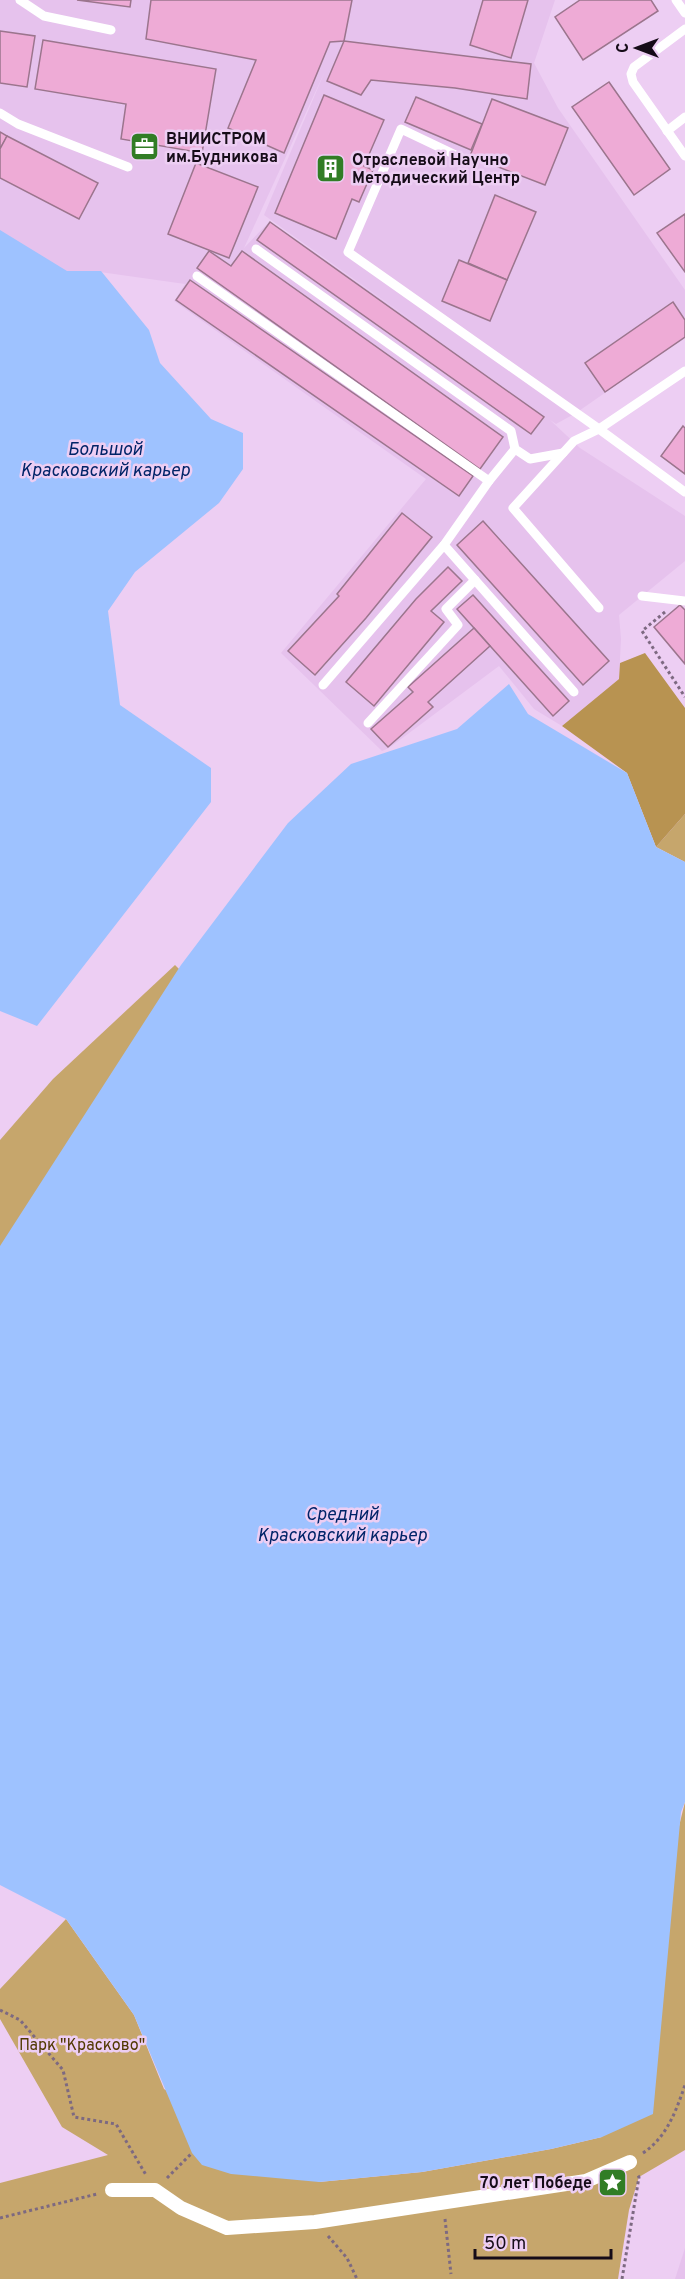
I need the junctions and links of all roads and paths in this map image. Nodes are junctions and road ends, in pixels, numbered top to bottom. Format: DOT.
graph roads {
  1 [pos="20,0"];
  2 [pos="676,0"];
  3 [pos="685,13"];
  4 [pos="685,29"];
  5 [pos="111,30"];
  6 [pos="0,113"];
  7 [pos="685,117"];
  8 [pos="667,131"];
  9 [pos="685,156"];
  10 [pos="464,159"];
  11 [pos="128,167"];
  12 [pos="256,249"];
  13 [pos="197,276"];
  14 [pos="685,371"];
  15 [pos="599,429"];
  16 [pos="515,448"];
  17 [pos="563,453"];
  18 [pos="489,481"];
  19 [pos="685,492"];
  20 [pos="444,545"];
  21 [pos="475,580"];
  22 [pos="642,596"];
  23 [pos="682,600"];
  24 [pos="599,608"];
  25 [pos="322,685"];
  26 [pos="574,692"];
  27 [pos="685,697"];
  28 [pos="368,723"];
  29 [pos="0,2010"];
  30 [pos="685,2085"];
  31 [pos="192,2153"];
  32 [pos="630,2162"];
  33 [pos="112,2190"];
  34 [pos="155,2190"];
  35 [pos="443,2203"];
  36 [pos="0,2218"];
  37 [pos="315,2222"];
  38 [pos="452,2274"];
  39 [pos="357,2279"];
  40 [pos="621,2279"];
  1 -- 5 [label="lane"];
  2 -- 3 [label="lane"];
  4 -- 8 [label="lane"];
  6 -- 11 [label="lane"];
  7 -- 8 [label="lane"];
  8 -- 9 [label="lane"];
  10 -- 15 [label="lane"];
  12 -- 16 [label="lane"];
  13 -- 18 [label="lane"];
  14 -- 15 [label="lane"];
  15 -- 17 [label="lane"];
  15 -- 19 [label="lane"];
  16 -- 17 [label="lane"];
  16 -- 18 [label="lane"];
  17 -- 24 [label="lane"];
  18 -- 20 [label="lane"];
  20 -- 21 [label="lane"];
  20 -- 25 [label="lane"];
  21 -- 26 [label="lane"];
  21 -- 28 [label="lane"];
  22 -- 23 [label="lane"];
  23 -- 27 [label="path"];
  29 -- 34 [label="path"];
  30 -- 32 [label="path"];
  31 -- 34 [label="path"];
  32 -- 35 [label="street"];
  32 -- 40 [label="path"];
  33 -- 34 [label="street"];
  33 -- 36 [label="path"];
  34 -- 37 [label="street"];
  35 -- 37 [label="street"];
  35 -- 38 [label="path"];
  37 -- 39 [label="path"];
}
